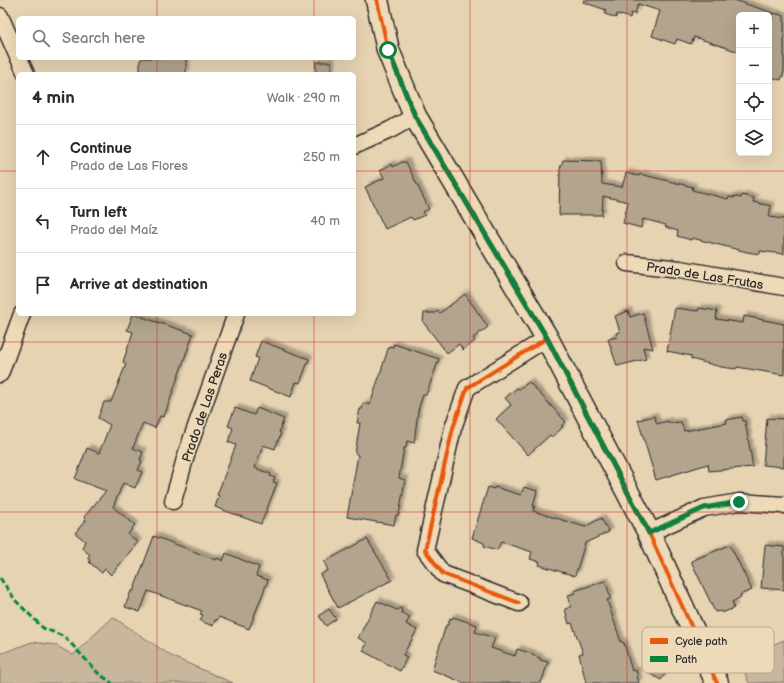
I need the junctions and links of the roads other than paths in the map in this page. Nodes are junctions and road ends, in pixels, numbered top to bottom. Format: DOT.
graph roads {
  1 [pos="377,0"];
  2 [pos="0,16"];
  3 [pos="16,52"];
  4 [pos="19,60"];
  5 [pos="25,72"];
  6 [pos="415,116"];
  7 [pos="356,145"];
  8 [pos="627,263"];
  9 [pos="784,287"];
  10 [pos="21,316"];
  11 [pos="235,316"];
  12 [pos="547,338"];
  13 [pos="0,374"];
  14 [pos="173,501"];
  15 [pos="784,505"];
  16 [pos="649,533"];
  17 [pos="519,603"];
  18 [pos="692,627"];
  19 [pos="712,673"];
  20 [pos="717,683"];
  1 -- 6 [label="street"];
  2 -- 3 [label="street"];
  4 -- 5 [label="street"];
  6 -- 7 [label="street"];
  6 -- 12 [label="street"];
  8 -- 9 [label="street, Prado de Las Frutas"];
  10 -- 13 [label="street"];
  11 -- 14 [label="street, Prado de Las Peras"];
  12 -- 16 [label="street"];
  12 -- 17 [label="street"];
  15 -- 16 [label="street"];
  16 -- 18 [label="street"];
  19 -- 20 [label="street"];
}
